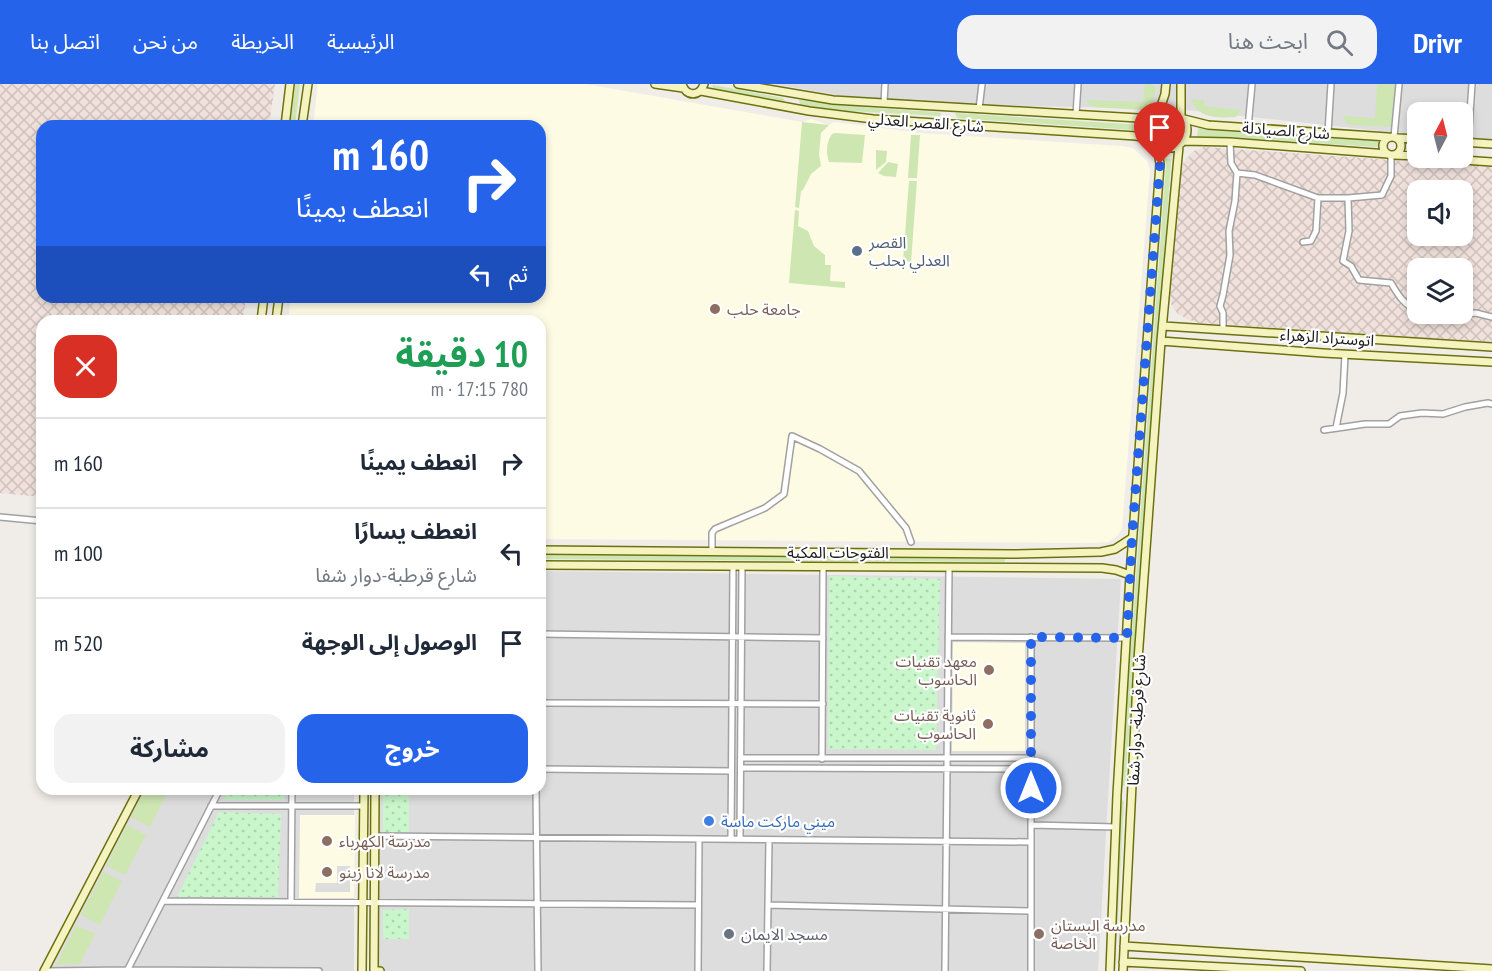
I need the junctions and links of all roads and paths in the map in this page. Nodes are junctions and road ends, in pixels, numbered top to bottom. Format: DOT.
graph roads {
  1 [pos="290,84"];
  2 [pos="308,84"];
  3 [pos="655,84"];
  4 [pos="738,84"];
  5 [pos="885,84"];
  6 [pos="982,84"];
  7 [pos="1078,84"];
  8 [pos="1166,84"];
  9 [pos="1181,84"];
  10 [pos="1252,84"];
  11 [pos="1331,84"];
  12 [pos="1399,84"];
  13 [pos="1472,84"];
  14 [pos="682,86"];
  15 [pos="703,88"];
  16 [pos="793,94"];
  17 [pos="1470,102"];
  18 [pos="884,103"];
  19 [pos="948,107"];
  20 [pos="791,108"];
  21 [pos="979,109"];
  22 [pos="1076,115"];
  23 [pos="1156,117"];
  24 [pos="1183,118"];
  25 [pos="286,120"];
  26 [pos="303,120"];
  27 [pos="948,124"];
  28 [pos="1248,128"];
  29 [pos="1328,133"];
  30 [pos="1393,137"];
  31 [pos="1407,138"];
  32 [pos="1155,142"];
  33 [pos="1230,142"];
  34 [pos="1182,143"];
  35 [pos="1473,143"];
  36 [pos="1492,144"];
  37 [pos="1391,155"];
  38 [pos="1407,156"];
  39 [pos="1473,161"];
  40 [pos="1492,162"];
  41 [pos="1237,173"];
  42 [pos="1318,198"];
  43 [pos="1348,198"];
  44 [pos="1302,242"];
  45 [pos="1407,305"];
  46 [pos="1473,314"];
  47 [pos="1492,316"];
  48 [pos="1163,326"];
  49 [pos="1223,330"];
  50 [pos="1161,341"];
  51 [pos="1492,347"];
  52 [pos="1345,355"];
  53 [pos="1492,362"];
  54 [pos="1492,404"];
  55 [pos="1336,428"];
  56 [pos="1324,430"];
  57 [pos="0,517"];
  58 [pos="36,520"];
  59 [pos="1132,538"];
  60 [pos="911,542"];
  61 [pos="546,550"];
  62 [pos="712,551"];
  63 [pos="1013,554"];
  64 [pos="546,565"];
  65 [pos="733,566"];
  66 [pos="742,566"];
  67 [pos="824,567"];
  68 [pos="949,568"];
  69 [pos="1013,568"];
  70 [pos="1130,575"];
  71 [pos="546,634"];
  72 [pos="732,637"];
  73 [pos="741,637"];
  74 [pos="948,637"];
  75 [pos="1031,637"];
  76 [pos="823,638"];
  77 [pos="1127,638"];
  78 [pos="1125,659"];
  79 [pos="1138,660"];
  80 [pos="546,703"];
  81 [pos="732,704"];
  82 [pos="741,704"];
  83 [pos="823,704"];
  84 [pos="741,758"];
  85 [pos="947,758"];
  86 [pos="1031,758"];
  87 [pos="822,759"];
  88 [pos="741,768"];
  89 [pos="546,769"];
  90 [pos="947,769"];
  91 [pos="1031,769"];
  92 [pos="732,771"];
  93 [pos="135,795"];
  94 [pos="217,795"];
  95 [pos="292,795"];
  96 [pos="364,795"];
  97 [pos="375,795"];
  98 [pos="536,795"];
  99 [pos="1117,795"];
  100 [pos="1132,796"];
  101 [pos="292,805"];
  102 [pos="211,806"];
  103 [pos="364,806"];
  104 [pos="1031,825"];
  105 [pos="1116,827"];
  106 [pos="375,836"];
  107 [pos="536,838"];
  108 [pos="699,839"];
  109 [pos="731,839"];
  110 [pos="740,839"];
  111 [pos="769,840"];
  112 [pos="946,841"];
  113 [pos="1031,842"];
  114 [pos="163,901"];
  115 [pos="291,901"];
  116 [pos="364,903"];
  117 [pos="374,903"];
  118 [pos="538,904"];
  119 [pos="698,905"];
  120 [pos="768,905"];
  121 [pos="945,909"];
  122 [pos="1031,911"];
  123 [pos="1124,946"];
  124 [pos="1123,962"];
  125 [pos="1434,968"];
  126 [pos="1492,969"];
  127 [pos="127,970"];
  128 [pos="46,971"];
  129 [pos="195,971"];
  130 [pos="319,971"];
  131 [pos="362,971"];
  132 [pos="374,971"];
  133 [pos="380,971"];
  134 [pos="537,971"];
  135 [pos="698,971"];
  136 [pos="768,971"];
  137 [pos="945,971"];
  138 [pos="1031,971"];
  139 [pos="1110,971"];
  140 [pos="1123,971"];
  141 [pos="1301,971"];
  1 -- 25 [label="street"];
  2 -- 26 [label="street"];
  3 -- 14 [label="street"];
  4 -- 16 [label="street, شارع القصر العدلي"];
  5 -- 18 [label="street"];
  6 -- 21 [label="street, شارع القصر العدلي"];
  7 -- 22 [label="street"];
  8 -- 23 [label="street"];
  9 -- 24 [label="street"];
  10 -- 28 [label="street"];
  11 -- 29 [label="street"];
  12 -- 30 [label="street"];
  13 -- 17 [label="street"];
  14 -- 15 [label="street, شارع القصر العدلي"];
  15 -- 20 [label="street, شارع القصر العدلي"];
  16 -- 18 [label="street, شارع القصر العدلي"];
  16 -- 20 [label="street"];
  18 -- 19 [label="street, شارع القصر العدلي"];
  19 -- 21 [label="street, شارع القصر العدلي"];
  19 -- 27 [label="street"];
  20 -- 27 [label="street, شارع القصر العدلي"];
  21 -- 22 [label="street, شارع القصر العدلي"];
  22 -- 23 [label="street, شارع القصر العدلي"];
  23 -- 24 [label="street"];
  23 -- 32 [label="street"];
  24 -- 28 [label="street, شارع الصيادلة"];
  24 -- 34 [label="street"];
  27 -- 32 [label="street, شارع القصر العدلي"];
  28 -- 29 [label="street, شارع الصيادلة"];
  29 -- 30 [label="street, شارع الصيادلة"];
  30 -- 31 [label="street, شارع الصيادلة"];
  30 -- 37 [label="street"];
  30 -- 37 [label="street"];
  32 -- 34 [label="street"];
  32 -- 59 [label="street"];
  33 -- 34 [label="street, شارع الصيادلة"];
  33 -- 37 [label="street, شارع الصيادلة"];
  33 -- 41 [label="street"];
  34 -- 48 [label="street, شارع قرطبة- دوار شفا"];
  35 -- 36 [label="street"];
  37 -- 38 [label="street, شارع الصيادلة"];
  37 -- 43 [label="street"];
  39 -- 40 [label="street"];
  41 -- 42 [label="street"];
  41 -- 49 [label="street"];
  42 -- 43 [label="street"];
  42 -- 44 [label="street"];
  43 -- 45 [label="street"];
  46 -- 47 [label="street"];
  48 -- 49 [label="street, اتوستراد الزهراء"];
  48 -- 50 [label="street, شارع قرطبة- دوار شفا"];
  49 -- 51 [label="street, اتوستراد الزهراء"];
  50 -- 52 [label="street, اتوستراد الزهراء"];
  50 -- 79 [label="street, شارع قرطبة- دوار شفا"];
  52 -- 53 [label="street, اتوستراد الزهراء"];
  52 -- 55 [label="street, اتوستراد الزهراء"];
  54 -- 55 [label="street"];
  55 -- 56 [label="street"];
  57 -- 58 [label="street"];
  59 -- 63 [label="street, الفتوحات المكية"];
  59 -- 70 [label="street"];
  60 -- 62 [label="street"];
  61 -- 62 [label="street, الفتوحات المكية"];
  62 -- 63 [label="street, الفتوحات المكية"];
  63 -- 69 [label="street"];
  64 -- 65 [label="street"];
  65 -- 66 [label="street"];
  65 -- 72 [label="street"];
  66 -- 67 [label="street"];
  66 -- 73 [label="street"];
  67 -- 68 [label="street"];
  67 -- 76 [label="street"];
  68 -- 69 [label="street"];
  68 -- 74 [label="street"];
  69 -- 70 [label="street"];
  70 -- 77 [label="street"];
  71 -- 72 [label="street"];
  72 -- 73 [label="street"];
  72 -- 81 [label="street"];
  73 -- 76 [label="street"];
  73 -- 82 [label="street"];
  74 -- 75 [label="street"];
  74 -- 85 [label="street"];
  75 -- 77 [label="street"];
  75 -- 86 [label="street"];
  76 -- 83 [label="street"];
  77 -- 78 [label="street"];
  78 -- 79 [label="street"];
  78 -- 99 [label="street"];
  79 -- 100 [label="street, شارع قرطبة- دوار شفا"];
  80 -- 81 [label="street"];
  81 -- 82 [label="street"];
  81 -- 92 [label="street"];
  82 -- 83 [label="street"];
  82 -- 84 [label="street"];
  83 -- 87 [label="street"];
  84 -- 87 [label="street"];
  84 -- 88 [label="street"];
  85 -- 86 [label="street"];
  85 -- 87 [label="street"];
  85 -- 90 [label="street"];
  86 -- 91 [label="street"];
  88 -- 90 [label="street"];
  88 -- 110 [label="street"];
  89 -- 92 [label="street"];
  90 -- 91 [label="street"];
  90 -- 112 [label="street"];
  91 -- 104 [label="street"];
  92 -- 109 [label="street"];
  93 -- 128 [label="street"];
  94 -- 102 [label="street"];
  95 -- 101 [label="street"];
  96 -- 103 [label="street"];
  97 -- 106 [label="street"];
  98 -- 107 [label="street"];
  99 -- 100 [label="street"];
  99 -- 105 [label="street"];
  100 -- 123 [label="street, شارع قرطبة- دوار شفا"];
  101 -- 102 [label="street"];
  101 -- 103 [label="street"];
  101 -- 115 [label="street"];
  102 -- 114 [label="street"];
  103 -- 116 [label="street"];
  104 -- 105 [label="street"];
  104 -- 113 [label="street"];
  105 -- 139 [label="street"];
  106 -- 107 [label="street"];
  106 -- 117 [label="street"];
  107 -- 108 [label="street"];
  107 -- 118 [label="street"];
  108 -- 109 [label="street"];
  108 -- 119 [label="street"];
  109 -- 110 [label="street"];
  110 -- 111 [label="street"];
  111 -- 112 [label="street"];
  111 -- 120 [label="street"];
  112 -- 113 [label="street"];
  112 -- 121 [label="street"];
  113 -- 122 [label="street"];
  114 -- 115 [label="street"];
  114 -- 127 [label="street"];
  115 -- 116 [label="street"];
  116 -- 117 [label="street"];
  116 -- 131 [label="street"];
  117 -- 118 [label="street"];
  117 -- 132 [label="street"];
  118 -- 119 [label="street"];
  118 -- 134 [label="street"];
  119 -- 135 [label="street"];
  120 -- 121 [label="street"];
  120 -- 136 [label="street"];
  121 -- 122 [label="street"];
  121 -- 137 [label="street"];
  122 -- 138 [label="street"];
  123 -- 124 [label="street, شارع قرطبة- دوار شفا"];
  123 -- 125 [label="street"];
  124 -- 140 [label="street, شارع قرطبة- دوار شفا"];
  124 -- 141 [label="street"];
  125 -- 126 [label="street"];
  127 -- 128 [label="street"];
  127 -- 129 [label="street"];
  129 -- 130 [label="street"];
  132 -- 133 [label="street"];
}
